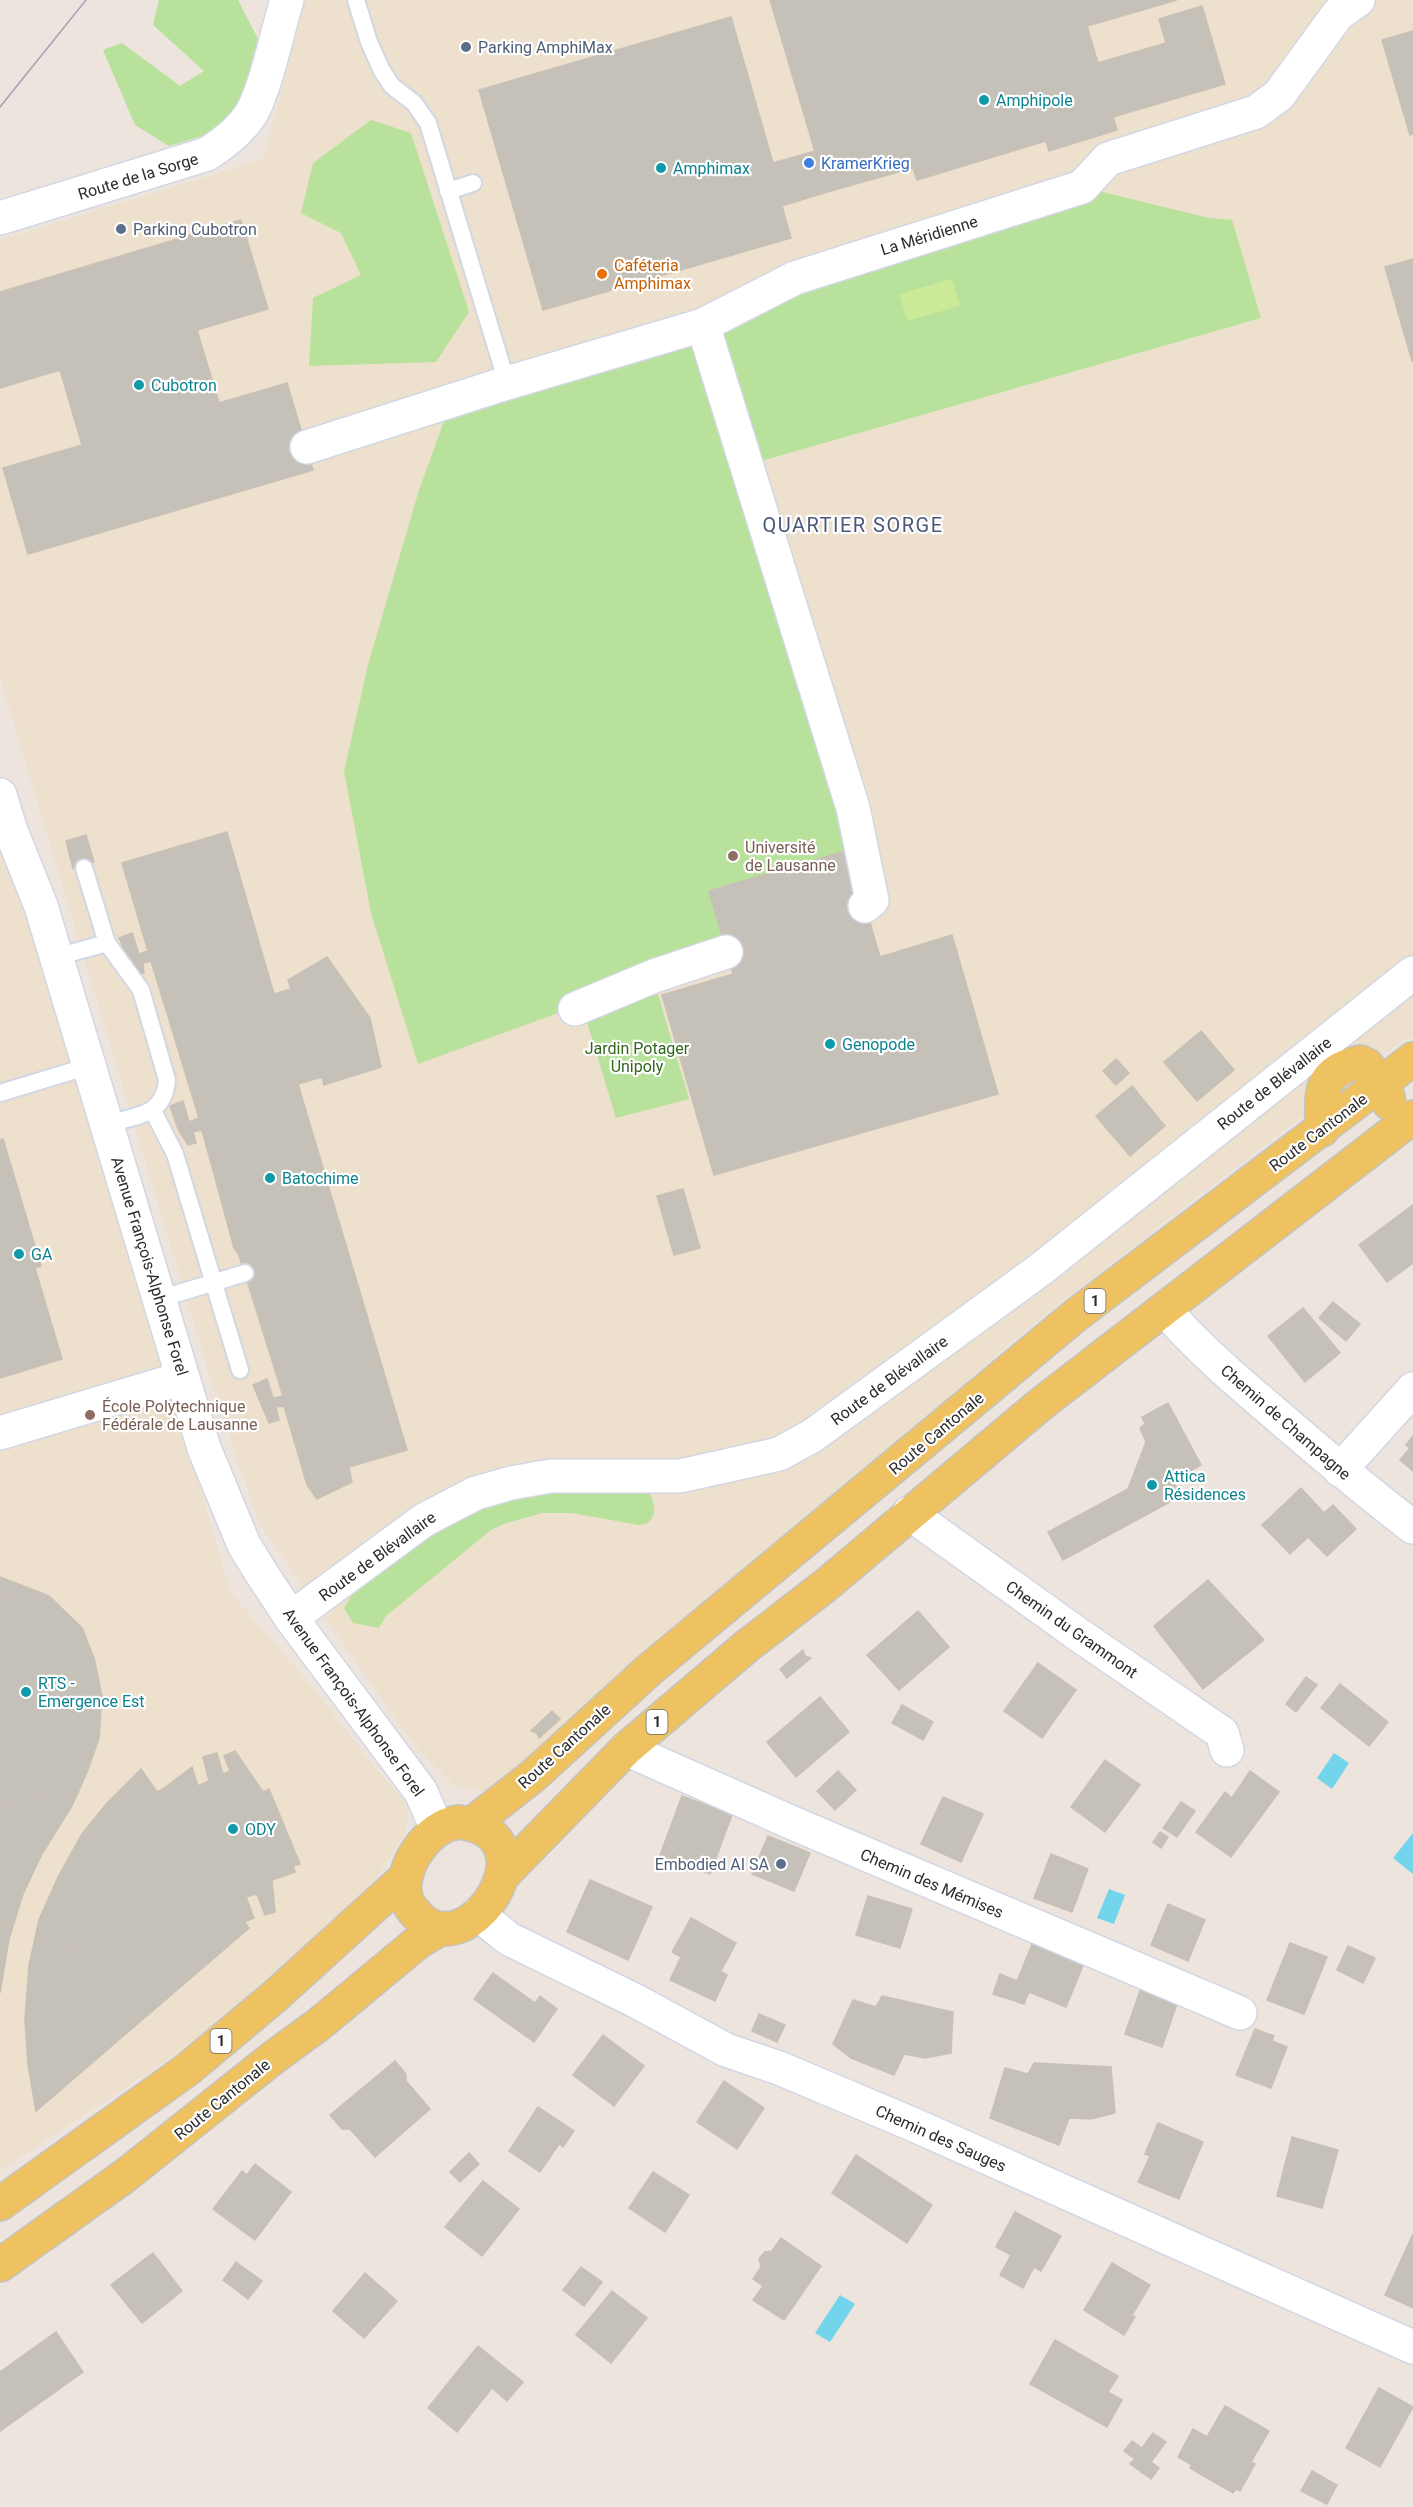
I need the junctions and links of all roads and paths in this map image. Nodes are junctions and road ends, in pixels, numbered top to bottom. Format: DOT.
graph roads {
  1 [pos="287,0"];
  2 [pos="356,0"];
  3 [pos="1358,0"];
  4 [pos="473,183"];
  5 [pos="448,191"];
  6 [pos="0,218"];
  7 [pos="703,325"];
  8 [pos="507,383"];
  9 [pos="306,447"];
  10 [pos="0,795"];
  11 [pos="84,868"];
  12 [pos="865,906"];
  13 [pos="107,943"];
  14 [pos="726,952"];
  15 [pos="56,957"];
  16 [pos="1413,973"];
  17 [pos="575,1009"];
  18 [pos="1413,1059"];
  19 [pos="90,1066"];
  20 [pos="1380,1085"];
  21 [pos="0,1093"];
  22 [pos="153,1110"];
  23 [pos="1413,1117"];
  24 [pos="107,1124"];
  25 [pos="1277,1223"];
  26 [pos="245,1273"];
  27 [pos="214,1282"];
  28 [pos="159,1299"];
  29 [pos="1165,1310"];
  30 [pos="240,1370"];
  31 [pos="183,1378"];
  32 [pos="1413,1389"];
  33 [pos="0,1433"];
  34 [pos="1340,1470"];
  35 [pos="909,1513"];
  36 [pos="1413,1527"];
  37 [pos="291,1618"];
  38 [pos="626,1749"];
  39 [pos="1227,1750"];
  40 [pos="473,1824"];
  41 [pos="436,1829"];
  42 [pos="503,1875"];
  43 [pos="405,1878"];
  44 [pos="478,1914"];
  45 [pos="440,1929"];
  46 [pos="1240,2013"];
  47 [pos="0,2204"];
  48 [pos="0,2265"];
  49 [pos="1413,2348"];
  1 -- 6 [label="street, Route de la Sorge"];
  2 -- 5 [label="lane"];
  3 -- 7 [label="street, La Méridienne"];
  4 -- 5 [label="lane"];
  5 -- 8 [label="lane"];
  7 -- 8 [label="street, La Méridienne"];
  7 -- 12 [label="street"];
  8 -- 9 [label="street, La Méridienne"];
  10 -- 15 [label="street, Avenue François-Alphonse Forel"];
  11 -- 13 [label="lane"];
  13 -- 15 [label="lane"];
  13 -- 22 [label="lane"];
  14 -- 17 [label="street"];
  15 -- 19 [label="street, Avenue François-Alphonse Forel"];
  16 -- 37 [label="street, Route de Blévallaire"];
  18 -- 20 [label="main road, Route Cantonale / 1"];
  19 -- 21 [label="lane"];
  19 -- 24 [label="street, Avenue François-Alphonse Forel"];
  20 -- 25 [label="main road"];
  20 -- 40 [label="main road, Route Cantonale / 1"];
  22 -- 24 [label="lane"];
  22 -- 27 [label="lane"];
  23 -- 25 [label="main road, 1"];
  24 -- 28 [label="street, Avenue François-Alphonse Forel"];
  25 -- 29 [label="main road, 1"];
  26 -- 27 [label="lane"];
  27 -- 28 [label="lane"];
  27 -- 30 [label="lane"];
  28 -- 31 [label="street, Avenue François-Alphonse Forel"];
  29 -- 34 [label="street, Chemin de Champagne"];
  29 -- 35 [label="main road, 1"];
  31 -- 33 [label="street"];
  31 -- 37 [label="street, Avenue François-Alphonse Forel"];
  32 -- 34 [label="street"];
  34 -- 36 [label="street, Chemin de Champagne"];
  35 -- 38 [label="main road, 1"];
  35 -- 39 [label="street, Chemin du Grammont"];
  37 -- 41 [label="street, Avenue François-Alphonse Forel"];
  38 -- 42 [label="main road, 1"];
  38 -- 46 [label="street, Chemin des Mémises"];
  40 -- 41 [label="main road"];
  40 -- 42 [label="main road"];
  41 -- 43 [label="main road"];
  42 -- 44 [label="main road"];
  43 -- 45 [label="main road"];
  43 -- 47 [label="main road, 1"];
  44 -- 45 [label="main road"];
  44 -- 49 [label="street, Chemin des Sauges"];
  45 -- 48 [label="main road, Route Cantonale"];
}
